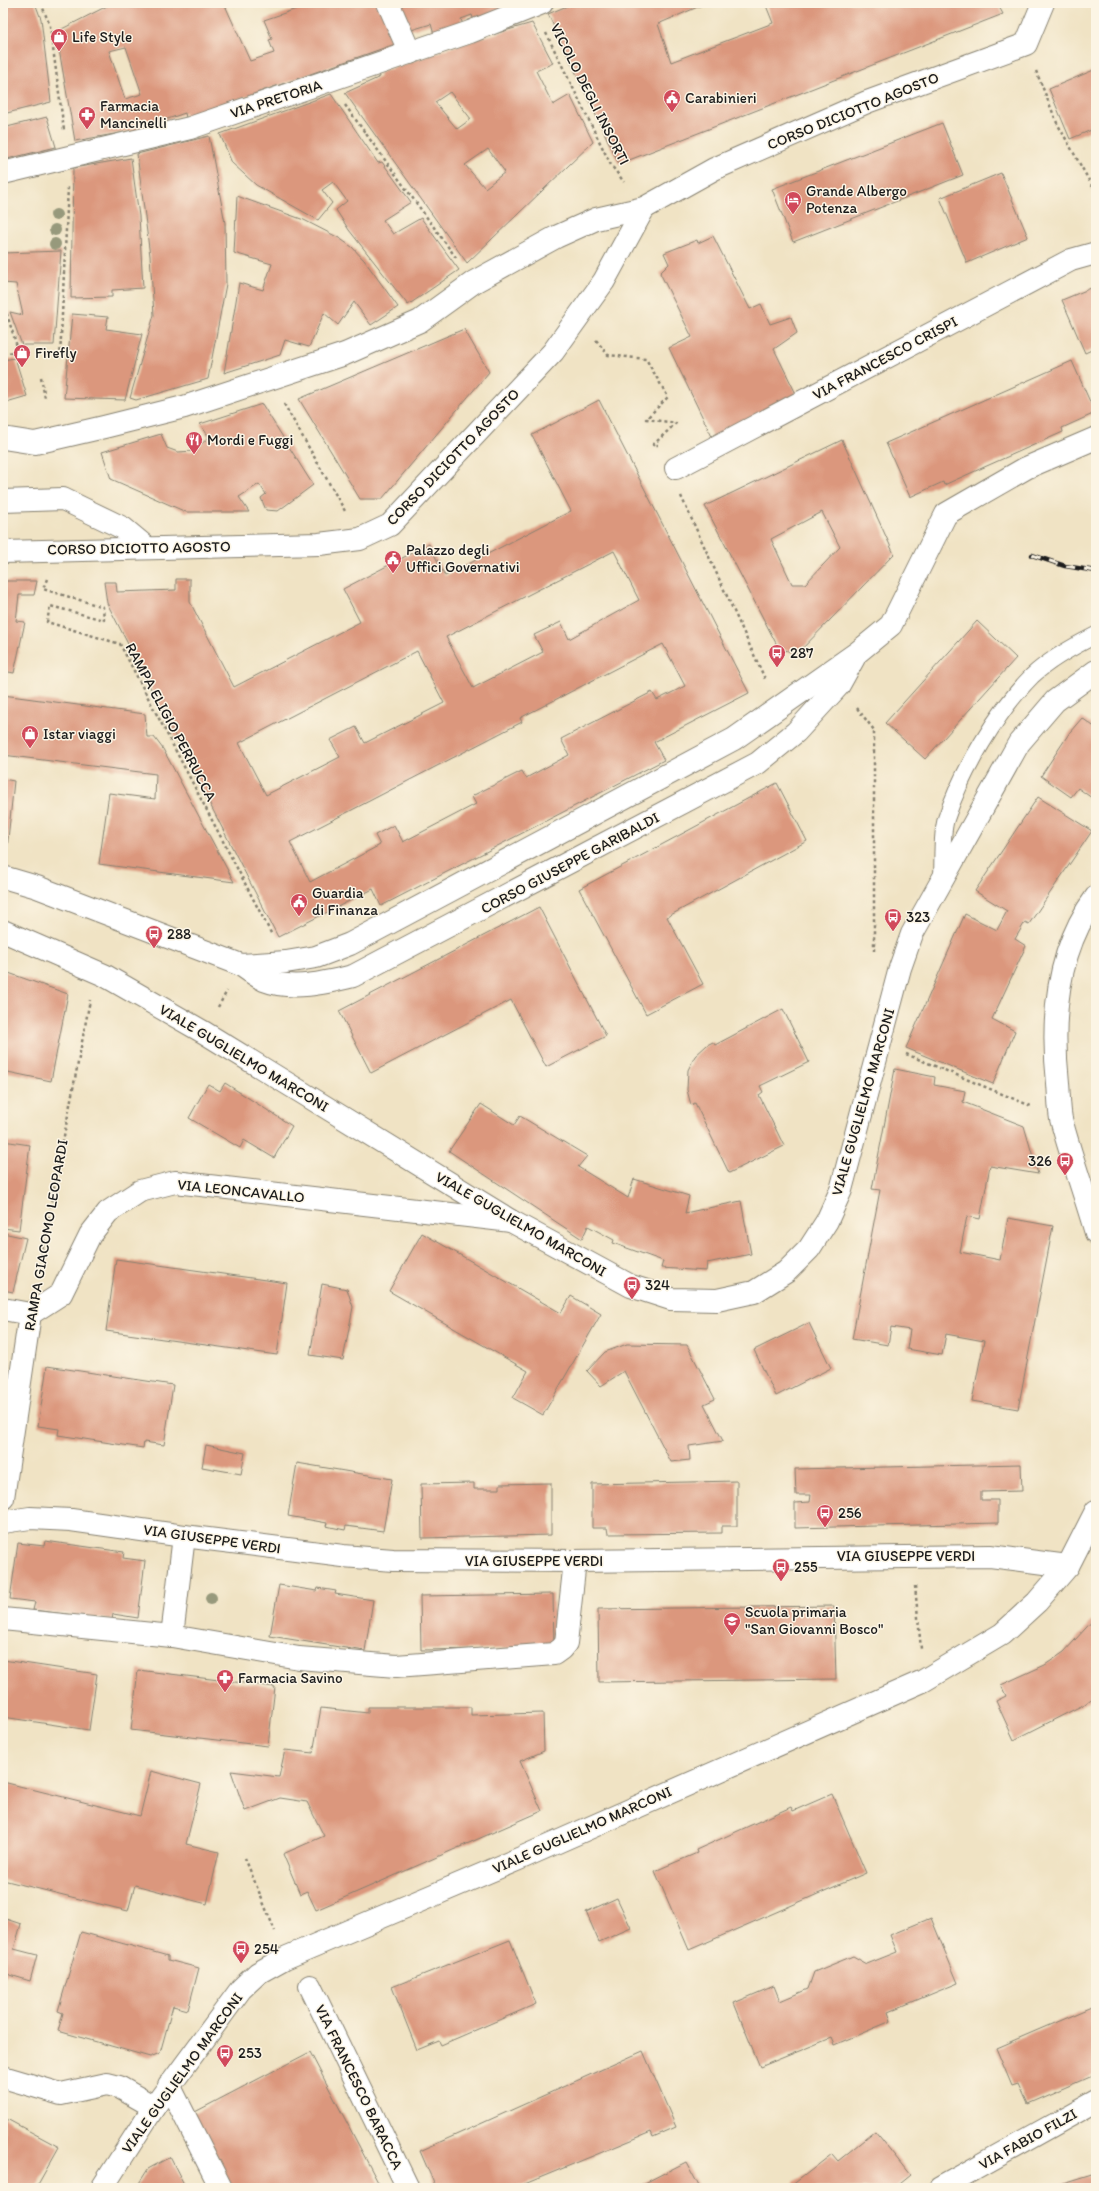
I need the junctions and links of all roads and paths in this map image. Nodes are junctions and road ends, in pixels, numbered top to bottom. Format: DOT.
graph roads {
  1 [pos="41,3"];
  2 [pos="388,3"];
  3 [pos="1043,3"];
  4 [pos="538,5"];
  5 [pos="1026,44"];
  6 [pos="410,53"];
  7 [pos="328,82"];
  8 [pos="68,163"];
  9 [pos="3,173"];
  10 [pos="1096,193"];
  11 [pos="644,208"];
  12 [pos="445,243"];
  13 [pos="1096,253"];
  14 [pos="3,302"];
  15 [pos="578,318"];
  16 [pos="19,352"];
  17 [pos="3,353"];
  18 [pos="60,358"];
  19 [pos="21,359"];
  20 [pos="41,377"];
  21 [pos="269,378"];
  22 [pos="45,398"];
  23 [pos="3,438"];
  24 [pos="1096,438"];
  25 [pos="661,445"];
  26 [pos="676,468"];
  27 [pos="686,494"];
  28 [pos="3,501"];
  29 [pos="360,539"];
  30 [pos="147,548"];
  31 [pos="3,552"];
  32 [pos="43,589"];
  33 [pos="1096,635"];
  34 [pos="858,652"];
  35 [pos="1096,671"];
  36 [pos="839,685"];
  37 [pos="779,708"];
  38 [pos="3,877"];
  39 [pos="942,883"];
  40 [pos="1096,897"];
  41 [pos="3,931"];
  42 [pos="286,962"];
  43 [pos="241,965"];
  44 [pos="900,968"];
  45 [pos="104,975"];
  46 [pos="205,1033"];
  47 [pos="880,1043"];
  48 [pos="1061,1118"];
  49 [pos="1094,1221"];
  50 [pos="512,1222"];
  51 [pos="3,1309"];
  52 [pos="30,1314"];
  53 [pos="9,1424"];
  54 [pos="3,1498"];
  55 [pos="1096,1511"];
  56 [pos="3,1522"];
  57 [pos="184,1536"];
  58 [pos="913,1556"];
  59 [pos="574,1561"];
  60 [pos="1068,1566"];
  61 [pos="3,1619"];
  62 [pos="172,1636"];
  63 [pos="923,1681"];
  64 [pos="245,1858"];
  65 [pos="285,1958"];
  66 [pos="310,1986"];
  67 [pos="3,2077"];
  68 [pos="169,2085"];
  69 [pos="1096,2101"];
  70 [pos="154,2107"];
  71 [pos="102,2188"];
  72 [pos="221,2188"];
  73 [pos="408,2188"];
  74 [pos="940,2188"];
  1 -- 8 [label="path"];
  2 -- 6 [label="street"];
  3 -- 5 [label="street"];
  4 -- 6 [label="street, VIA PRETORIA"];
  4 -- 11 [label="path, VICOLO DEGLI INSORTI"];
  5 -- 10 [label="path"];
  5 -- 11 [label="street, CORSO DICIOTTO AGOSTO"];
  6 -- 7 [label="street, VIA PRETORIA"];
  7 -- 8 [label="street, VIA PRETORIA"];
  7 -- 12 [label="path"];
  8 -- 9 [label="street, VIA PRETORIA"];
  8 -- 18 [label="path"];
  11 -- 15 [label="street, CORSO DICIOTTO AGOSTO"];
  11 -- 21 [label="street, CORSO DICIOTTO AGOSTO"];
  13 -- 26 [label="street, VIA FRANCESCO CRISPI"];
  14 -- 16 [label="path"];
  15 -- 25 [label="path"];
  15 -- 29 [label="street, CORSO DICIOTTO AGOSTO"];
  16 -- 17 [label="path"];
  16 -- 19 [label="path"];
  20 -- 22 [label="path"];
  21 -- 23 [label="street, CORSO DICIOTTO AGOSTO"];
  21 -- 29 [label="path"];
  24 -- 34 [label="street, CORSO GIUSEPPE GARIBALDI"];
  27 -- 37 [label="path"];
  28 -- 30 [label="street"];
  29 -- 30 [label="street, CORSO DICIOTTO AGOSTO"];
  30 -- 31 [label="street, CORSO DICIOTTO AGOSTO"];
  32 -- 42 [label="path, RAMPA ELIGIO PERRUCCA"];
  33 -- 39 [label="lane"];
  34 -- 36 [label="street, CORSO GIUSEPPE GARIBALDI"];
  34 -- 37 [label="street, CORSO GIUSEPPE GARIBALDI"];
  35 -- 39 [label="street, VIALE GUGLIELMO MARCONI"];
  36 -- 43 [label="street, CORSO GIUSEPPE GARIBALDI"];
  36 -- 44 [label="path"];
  37 -- 42 [label="street, CORSO GIUSEPPE GARIBALDI"];
  38 -- 43 [label="street, CORSO GIUSEPPE GARIBALDI"];
  39 -- 44 [label="street, VIALE GUGLIELMO MARCONI"];
  40 -- 48 [label="street"];
  41 -- 45 [label="street, VIALE GUGLIELMO MARCONI"];
  42 -- 43 [label="street, CORSO GIUSEPPE GARIBALDI"];
  43 -- 46 [label="path"];
  44 -- 47 [label="street, VIALE GUGLIELMO MARCONI"];
  45 -- 46 [label="street, VIALE GUGLIELMO MARCONI"];
  45 -- 52 [label="path, RAMPA GIACOMO LEOPARDI"];
  46 -- 50 [label="street, VIALE GUGLIELMO MARCONI"];
  47 -- 48 [label="path"];
  47 -- 50 [label="street, VIALE GUGLIELMO MARCONI"];
  48 -- 49 [label="street"];
  50 -- 52 [label="street, VIA LEONCAVALLO"];
  51 -- 52 [label="street"];
  52 -- 53 [label="street, RAMPA GIACOMO LEOPARDI"];
  53 -- 54 [label="street, RAMPA GIACOMO LEOPARDI"];
  55 -- 60 [label="street, VIALE GUGLIELMO MARCONI"];
  56 -- 57 [label="street, VIA GIUSEPPE VERDI"];
  57 -- 59 [label="street, VIA GIUSEPPE VERDI"];
  57 -- 62 [label="street"];
  58 -- 59 [label="street, VIA GIUSEPPE VERDI"];
  58 -- 60 [label="street, VIA GIUSEPPE VERDI"];
  58 -- 63 [label="path"];
  59 -- 62 [label="street"];
  60 -- 63 [label="street, VIALE GUGLIELMO MARCONI"];
  61 -- 62 [label="street"];
  63 -- 65 [label="street, VIALE GUGLIELMO MARCONI"];
  64 -- 65 [label="path"];
  65 -- 68 [label="street, VIALE GUGLIELMO MARCONI"];
  66 -- 73 [label="street, VIA FRANCESCO BARACCA"];
  67 -- 70 [label="street"];
  68 -- 70 [label="street, VIALE GUGLIELMO MARCONI"];
  68 -- 72 [label="street"];
  69 -- 74 [label="street, VIA FABIO FILZI"];
  70 -- 71 [label="street, VIALE GUGLIELMO MARCONI"];
}
